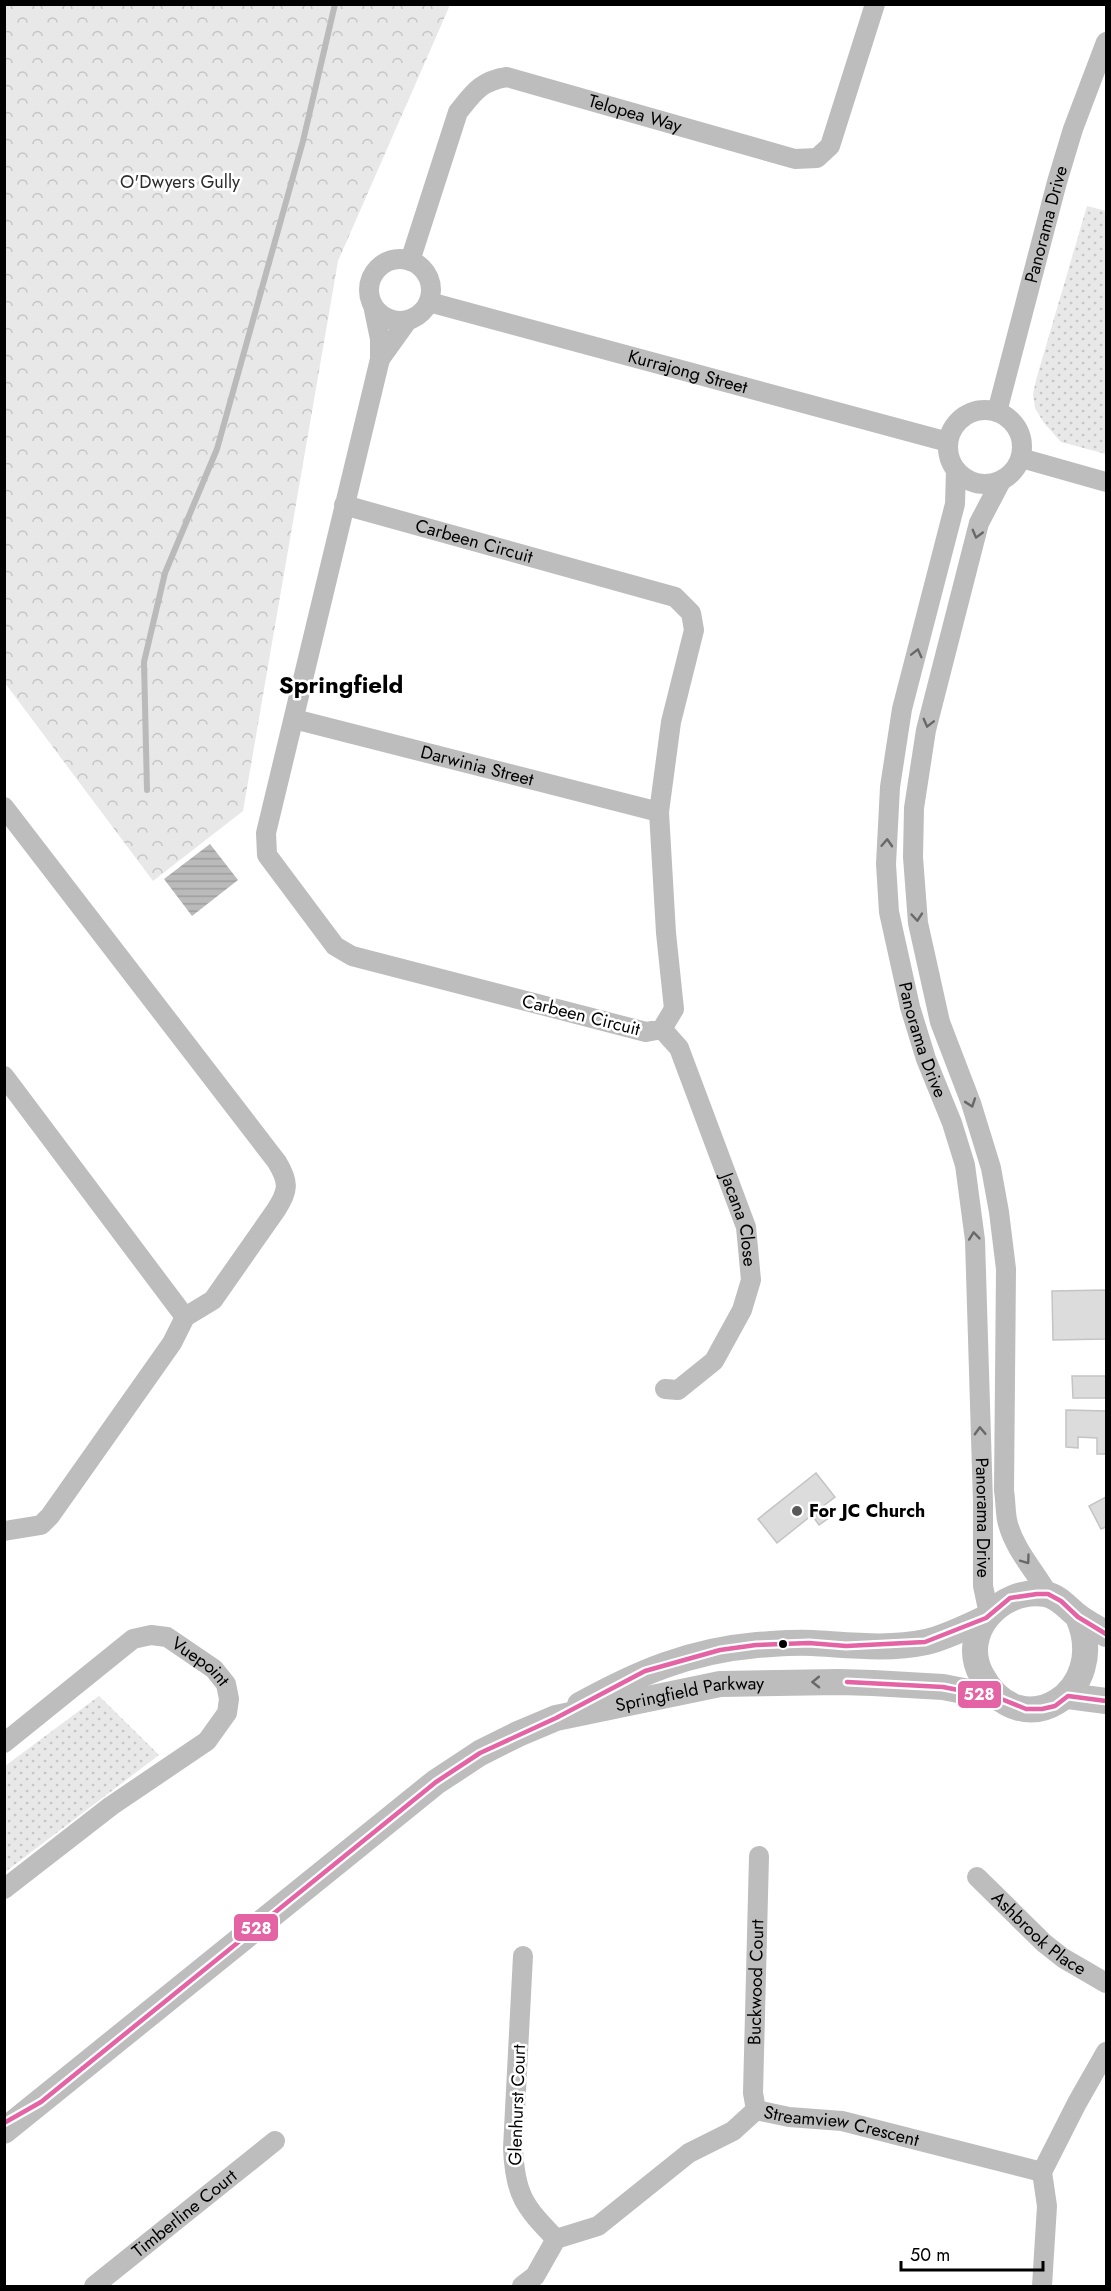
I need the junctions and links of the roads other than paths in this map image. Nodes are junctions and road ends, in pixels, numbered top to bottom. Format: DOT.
graph roads {
  1 [pos="875,4"];
  2 [pos="1107,42"];
  3 [pos="410,261"];
  4 [pos="429,302"];
  5 [pos="373,305"];
  6 [pos="408,320"];
  7 [pos="380,359"];
  8 [pos="997,412"];
  9 [pos="948,442"];
  10 [pos="1021,458"];
  11 [pos="956,470"];
  12 [pos="1001,481"];
  13 [pos="1107,482"];
  14 [pos="344,505"];
  15 [pos="294,719"];
  16 [pos="4,807"];
  17 [pos="659,812"];
  18 [pos="662,1029"];
  19 [pos="4,1076"];
  20 [pos="185,1317"];
  21 [pos="665,1389"];
  22 [pos="4,1531"];
  23 [pos="1048,1594"];
  24 [pos="987,1616"];
  25 [pos="1078,1617"];
  26 [pos="1107,1634"];
  27 [pos="1068,1696"];
  28 [pos="999,1698"];
  29 [pos="1107,1701"];
  30 [pos="556,1718"];
  31 [pos="4,1743"];
  32 [pos="759,1856"];
  33 [pos="977,1877"];
  34 [pos="4,1889"];
  35 [pos="523,1956"];
  36 [pos="1107,1983"];
  37 [pos="1107,2052"];
  38 [pos="41,2102"];
  39 [pos="756,2110"];
  40 [pos="4,2122"];
  41 [pos="4,2131"];
  42 [pos="275,2140"];
  43 [pos="1042,2172"];
  44 [pos="556,2239"];
  45 [pos="94,2286"];
  46 [pos="522,2286"];
  47 [pos="1042,2286"];
  1 -- 3 [label="street, Telopea Way"];
  2 -- 8 [label="street, Panorama Drive"];
  3 -- 4 [label="street"];
  3 -- 5 [label="street"];
  4 -- 6 [label="street"];
  4 -- 9 [label="street, Kurrajong Street"];
  5 -- 6 [label="street"];
  5 -- 7 [label="street, Carbeen Circuit"];
  6 -- 7 [label="street, Carbeen Circuit"];
  7 -- 14 [label="street, Carbeen Circuit"];
  8 -- 9 [label="street"];
  8 -- 10 [label="street"];
  9 -- 11 [label="street"];
  10 -- 12 [label="street"];
  10 -- 13 [label="street"];
  11 -- 12 [label="street"];
  24 -- 11 [label="street, Panorama Drive, one-way"];
  12 -- 23 [label="street, Panorama Drive, one-way"];
  14 -- 15 [label="street, Carbeen Circuit"];
  14 -- 17 [label="street, Carbeen Circuit"];
  15 -- 17 [label="street, Darwinia Street"];
  15 -- 18 [label="street, Carbeen Circuit"];
  16 -- 20 [label="street"];
  17 -- 18 [label="street, Carbeen Circuit"];
  18 -- 21 [label="street, Jacana Close"];
  19 -- 20 [label="street"];
  20 -- 22 [label="street"];
  23 -- 24 [label="main road"];
  23 -- 25 [label="main road"];
  24 -- 28 [label="main road"];
  24 -- 30 [label="main road"];
  25 -- 26 [label="main road"];
  25 -- 27 [label="main road"];
  27 -- 28 [label="main road"];
  27 -- 29 [label="main road"];
  28 -- 30 [label="main road, Springfield Parkway, one-way"];
  30 -- 38 [label="main road, Springfield Parkway"];
  31 -- 34 [label="street, Vuepoint"];
  32 -- 39 [label="street, Buckwood Court"];
  33 -- 36 [label="street, Ashbrook Place"];
  35 -- 44 [label="street, Glenhurst Court"];
  37 -- 43 [label="street"];
  38 -- 40 [label="main road, Springfield Parkway"];
  38 -- 41 [label="main road, Springfield Parkway"];
  39 -- 43 [label="street, Streamview Crescent"];
  39 -- 44 [label="street, Streamview Crescent"];
  42 -- 45 [label="street, Timberline Court"];
  43 -- 47 [label="street"];
  44 -- 46 [label="street"];
}
